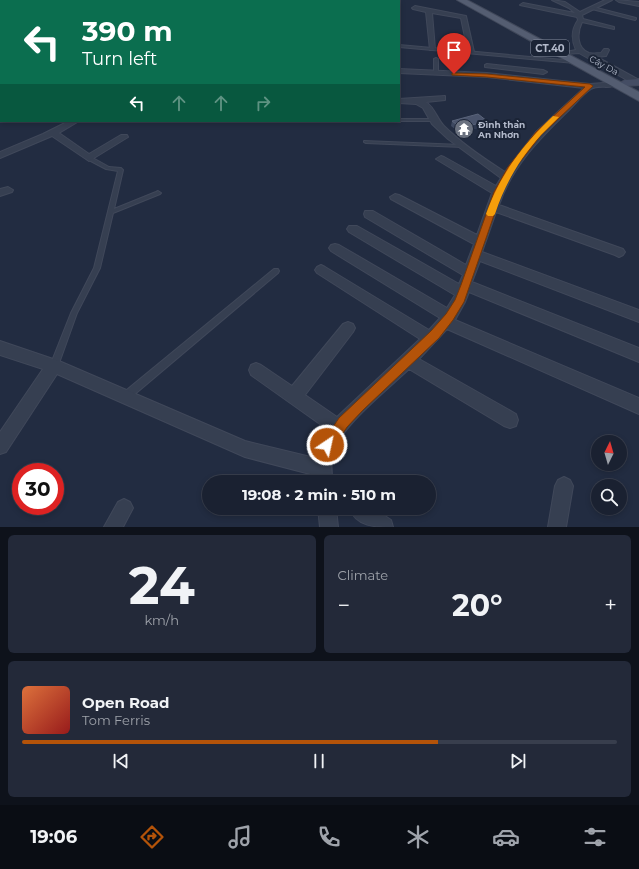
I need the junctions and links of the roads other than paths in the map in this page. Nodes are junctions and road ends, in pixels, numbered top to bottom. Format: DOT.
graph roads {
  1 [pos="461,0"];
  2 [pos="469,0"];
  3 [pos="555,0"];
  4 [pos="609,0"];
  5 [pos="620,0"];
  6 [pos="639,4"];
  7 [pos="524,5"];
  8 [pos="415,8"];
  9 [pos="593,8"];
  10 [pos="429,11"];
  11 [pos="580,17"];
  12 [pos="635,20"];
  13 [pos="612,28"];
  14 [pos="400,46"];
  15 [pos="432,49"];
  16 [pos="606,50"];
  17 [pos="580,51"];
  18 [pos="471,52"];
  19 [pos="568,53"];
  20 [pos="587,56"];
  21 [pos="436,59"];
  22 [pos="575,62"];
  23 [pos="487,66"];
  24 [pos="400,71"];
  25 [pos="436,73"];
  26 [pos="553,74"];
  27 [pos="586,81"];
  28 [pos="627,84"];
  29 [pos="639,97"];
  30 [pos="442,98"];
  31 [pos="400,100"];
  32 [pos="412,101"];
  33 [pos="400,120"];
  34 [pos="434,120"];
  35 [pos="73,122"];
  36 [pos="53,133"];
  37 [pos="124,137"];
  38 [pos="366,142"];
  39 [pos="462,146"];
  40 [pos="0,155"];
  41 [pos="89,158"];
  42 [pos="441,159"];
  43 [pos="506,177"];
  44 [pos="498,192"];
  45 [pos="158,193"];
  46 [pos="395,196"];
  47 [pos="493,207"];
  48 [pos="111,212"];
  49 [pos="369,214"];
  50 [pos="353,229"];
  51 [pos="480,242"];
  52 [pos="335,248"];
  53 [pos="619,252"];
  54 [pos="477,255"];
  55 [pos="321,270"];
  56 [pos="276,271"];
  57 [pos="466,283"];
  58 [pos="639,316"];
  59 [pos="448,320"];
  60 [pos="348,328"];
  61 [pos="431,338"];
  62 [pos="0,348"];
  63 [pos="639,355"];
  64 [pos="407,360"];
  65 [pos="54,366"];
  66 [pos="256,370"];
  67 [pos="126,396"];
  68 [pos="294,396"];
  69 [pos="639,406"];
  70 [pos="510,420"];
  71 [pos="339,428"];
  72 [pos="0,446"];
  73 [pos="315,475"];
  74 [pos="323,475"];
  75 [pos="564,486"];
  76 [pos="124,508"];
  77 [pos="368,515"];
  78 [pos="113,527"];
  79 [pos="384,527"];
  80 [pos="557,527"];
  1 -- 22 [label="main road, CT.40"];
  2 -- 19 [label="main road, CT.40"];
  3 -- 11 [label="street"];
  4 -- 9 [label="street"];
  5 -- 6 [label="street"];
  7 -- 11 [label="street"];
  8 -- 10 [label="street"];
  9 -- 11 [label="street"];
  9 -- 12 [label="lane"];
  10 -- 15 [label="street"];
  10 -- 18 [label="street"];
  11 -- 13 [label="street"];
  11 -- 17 [label="street, Cây Da"];
  14 -- 15 [label="lane"];
  15 -- 18 [label="lane"];
  16 -- 20 [label="street"];
  17 -- 19 [label="street"];
  17 -- 20 [label="street, Cây Da"];
  18 -- 22 [label="lane"];
  19 -- 28 [label="main road, CT.40"];
  20 -- 28 [label="street, Cây Da"];
  21 -- 25 [label="lane"];
  22 -- 28 [label="main road, CT.40"];
  23 -- 26 [label="street"];
  24 -- 25 [label="street"];
  25 -- 27 [label="street"];
  27 -- 28 [label="street, Cây Da"];
  27 -- 28 [label="street"];
  27 -- 43 [label="street"];
  28 -- 29 [label="main road, CT.40"];
  30 -- 32 [label="street"];
  31 -- 32 [label="street"];
  32 -- 34 [label="street"];
  33 -- 34 [label="lane"];
  34 -- 39 [label="street"];
  35 -- 36 [label="street"];
  36 -- 40 [label="street"];
  36 -- 41 [label="street"];
  37 -- 41 [label="street"];
  38 -- 39 [label="lane"];
  39 -- 43 [label="street"];
  41 -- 48 [label="lane"];
  42 -- 44 [label="street"];
  43 -- 44 [label="street"];
  44 -- 47 [label="street"];
  45 -- 48 [label="lane"];
  46 -- 51 [label="street"];
  47 -- 51 [label="street"];
  47 -- 53 [label="street"];
  48 -- 65 [label="lane"];
  49 -- 57 [label="street"];
  50 -- 57 [label="street"];
  51 -- 54 [label="street"];
  52 -- 59 [label="street"];
  54 -- 57 [label="street"];
  54 -- 58 [label="street"];
  55 -- 61 [label="street"];
  56 -- 67 [label="lane"];
  57 -- 59 [label="street"];
  57 -- 63 [label="street"];
  59 -- 61 [label="street"];
  59 -- 69 [label="street"];
  60 -- 68 [label="street"];
  61 -- 64 [label="street"];
  62 -- 65 [label="street"];
  64 -- 70 [label="street"];
  64 -- 71 [label="street"];
  65 -- 67 [label="street"];
  65 -- 72 [label="street"];
  66 -- 68 [label="street"];
  67 -- 73 [label="street"];
  68 -- 71 [label="street"];
  71 -- 74 [label="street"];
  75 -- 80 [label="street"];
  76 -- 78 [label="street"];
  77 -- 79 [label="street"];
}
